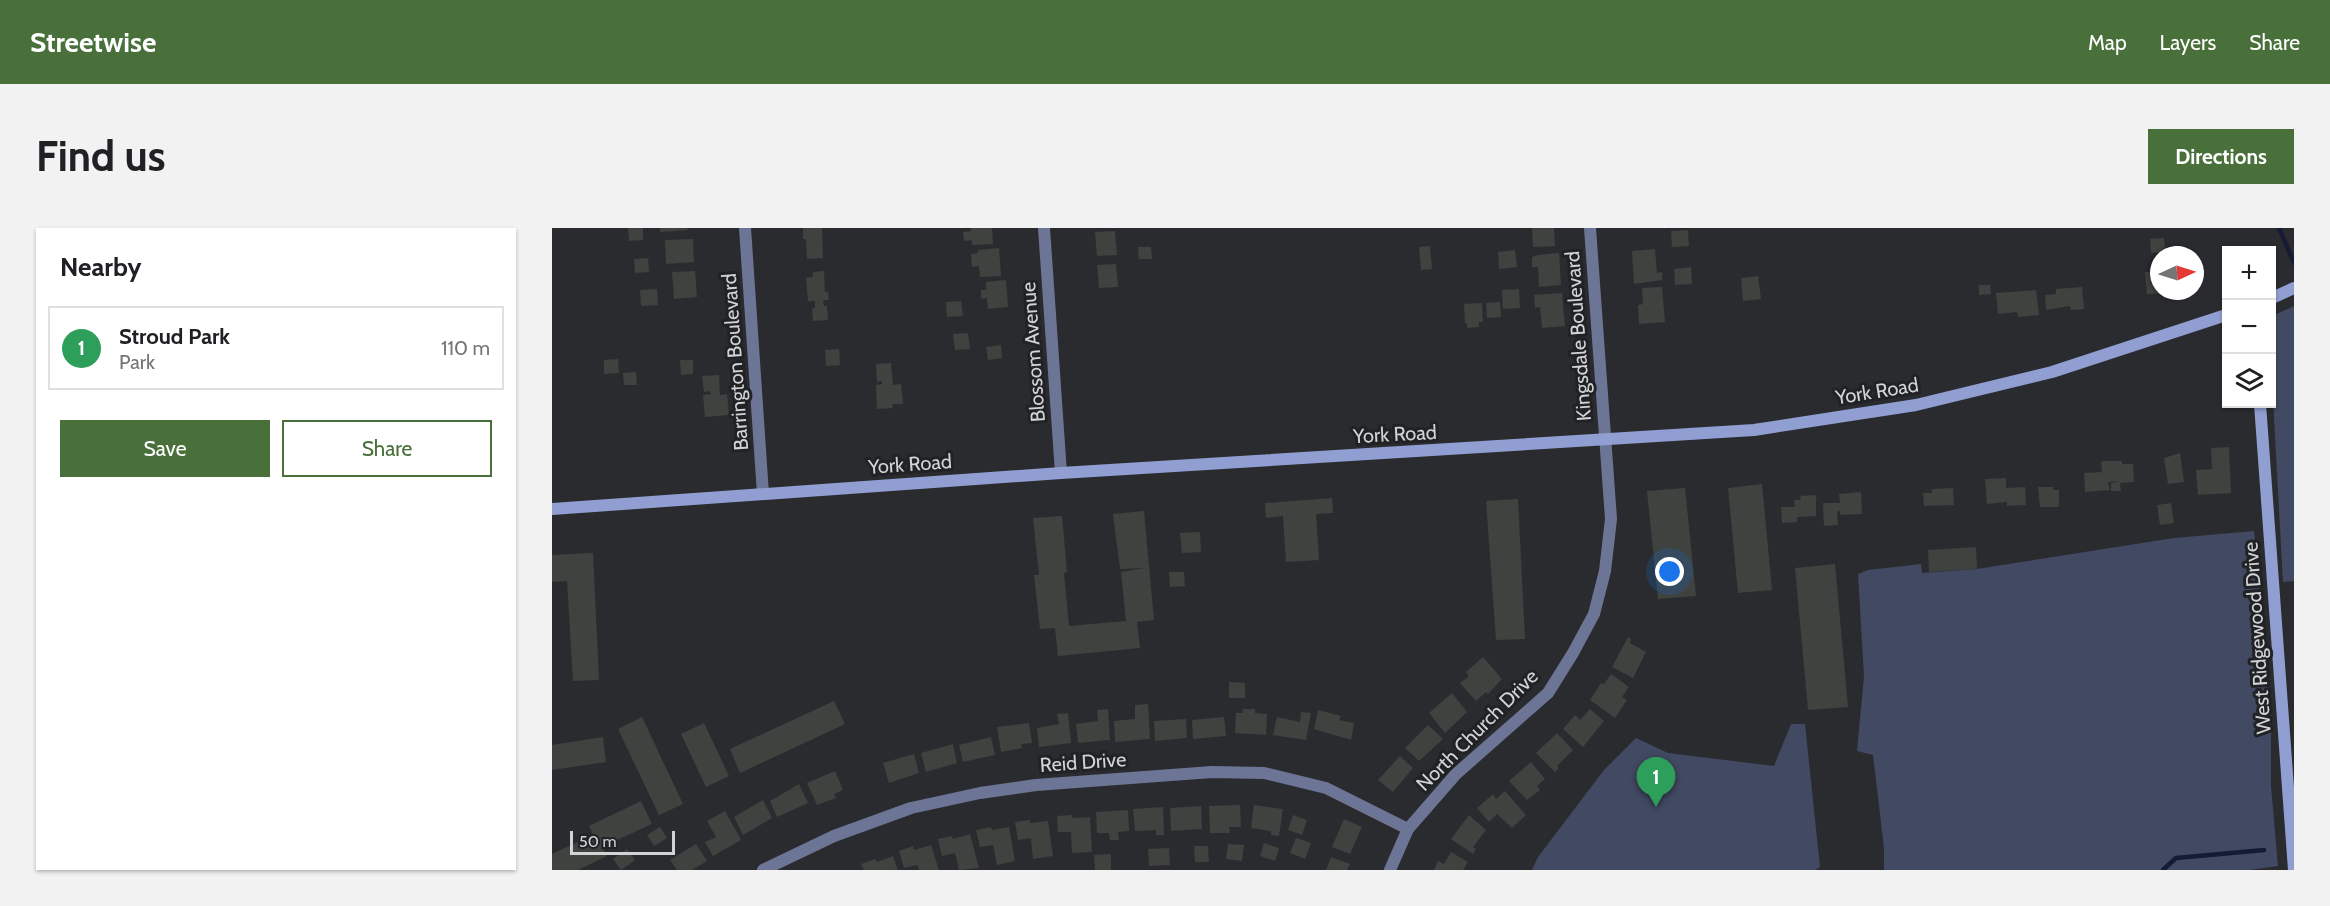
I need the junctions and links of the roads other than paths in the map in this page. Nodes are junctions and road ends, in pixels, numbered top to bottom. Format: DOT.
graph roads {
  1 [pos="745,228"];
  2 [pos="1044,228"];
  3 [pos="1590,228"];
  4 [pos="2292,289"];
  5 [pos="2276,296"];
  6 [pos="2222,316"];
  7 [pos="2260,408"];
  8 [pos="1605,440"];
  9 [pos="1061,473"];
  10 [pos="763,494"];
  11 [pos="552,509"];
  12 [pos="1408,829"];
  13 [pos="763,870"];
  14 [pos="1390,870"];
  15 [pos="2294,870"];
  1 -- 10 [label="street, Barrington Boulevard"];
  2 -- 9 [label="street, Blossom Avenue"];
  3 -- 8 [label="street, Kingsdale Boulevard"];
  4 -- 5 [label="main road"];
  6 -- 8 [label="main road, York Road"];
  7 -- 15 [label="main road, West Ridgewood Drive"];
  8 -- 9 [label="main road, York Road"];
  8 -- 12 [label="street, North Church Drive"];
  9 -- 10 [label="main road, York Road"];
  10 -- 11 [label="main road, York Road"];
  12 -- 13 [label="street, Reid Drive"];
  12 -- 14 [label="street, North Church Drive"];
}
